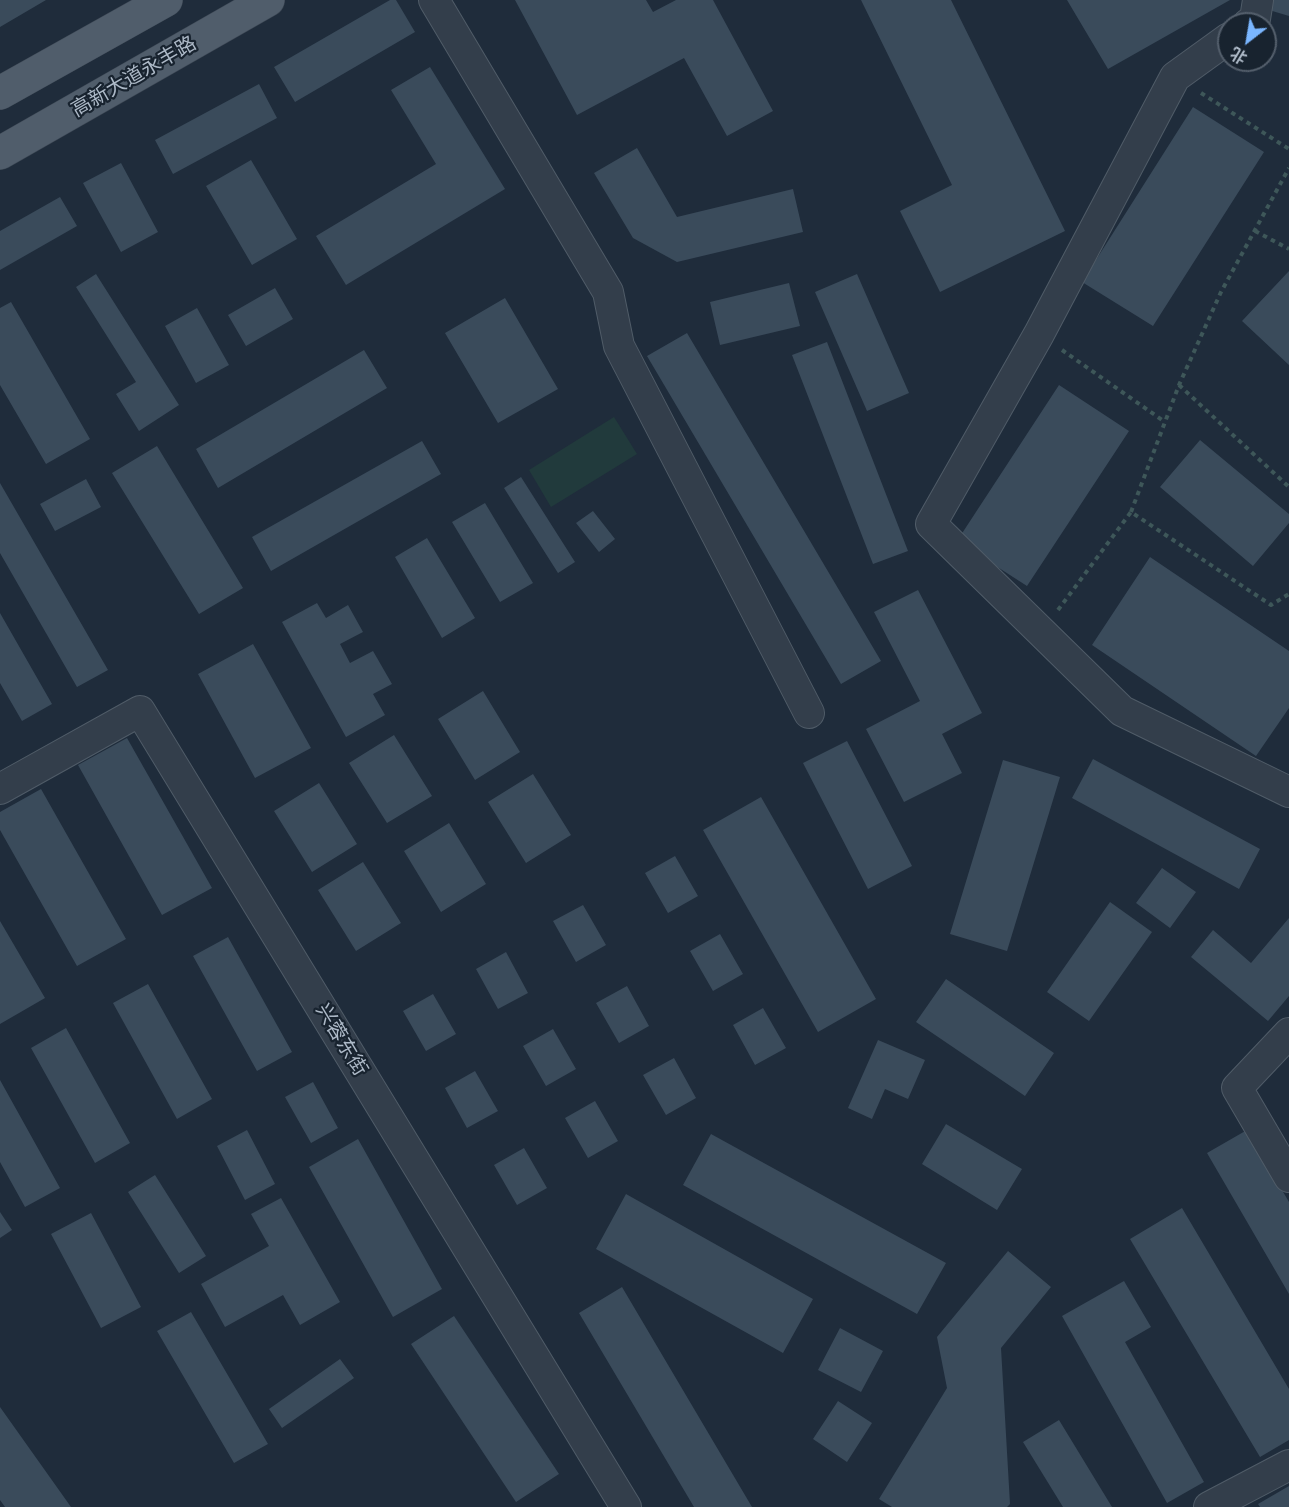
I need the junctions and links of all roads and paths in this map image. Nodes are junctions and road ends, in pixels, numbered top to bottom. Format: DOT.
graph roads {
  1 [pos="166,0"];
  2 [pos="268,0"];
  3 [pos="434,0"];
  4 [pos="1217,47"];
  5 [pos="1175,77"];
  6 [pos="0,93"];
  7 [pos="1289,149"];
  8 [pos="0,153"];
  9 [pos="1289,168"];
  10 [pos="1255,231"];
  11 [pos="1289,249"];
  12 [pos="1039,334"];
  13 [pos="1179,385"];
  14 [pos="1165,422"];
  15 [pos="1289,487"];
  16 [pos="1131,512"];
  17 [pos="1289,594"];
  18 [pos="1041,633"];
  19 [pos="809,713"];
  20 [pos="0,789"];
  21 [pos="1289,792"];
  22 [pos="1289,1033"];
  23 [pos="1289,1177"];
  24 [pos="1289,1465"];
  25 [pos="626,1507"];
  26 [pos="1209,1507"];
  1 -- 6 [label="main road"];
  2 -- 8 [label="main road, 高新大道永丰路"];
  3 -- 19 [label="street"];
  4 -- 5 [label="street"];
  5 -- 7 [label="path"];
  5 -- 12 [label="street"];
  9 -- 10 [label="path"];
  10 -- 11 [label="path"];
  10 -- 13 [label="path"];
  12 -- 14 [label="path"];
  12 -- 18 [label="street"];
  13 -- 14 [label="path"];
  13 -- 15 [label="path"];
  14 -- 16 [label="path"];
  16 -- 17 [label="path"];
  16 -- 18 [label="path"];
  18 -- 21 [label="street"];
  20 -- 25 [label="street, 兴蓉东街"];
  22 -- 23 [label="street"];
  24 -- 26 [label="street"];
}
